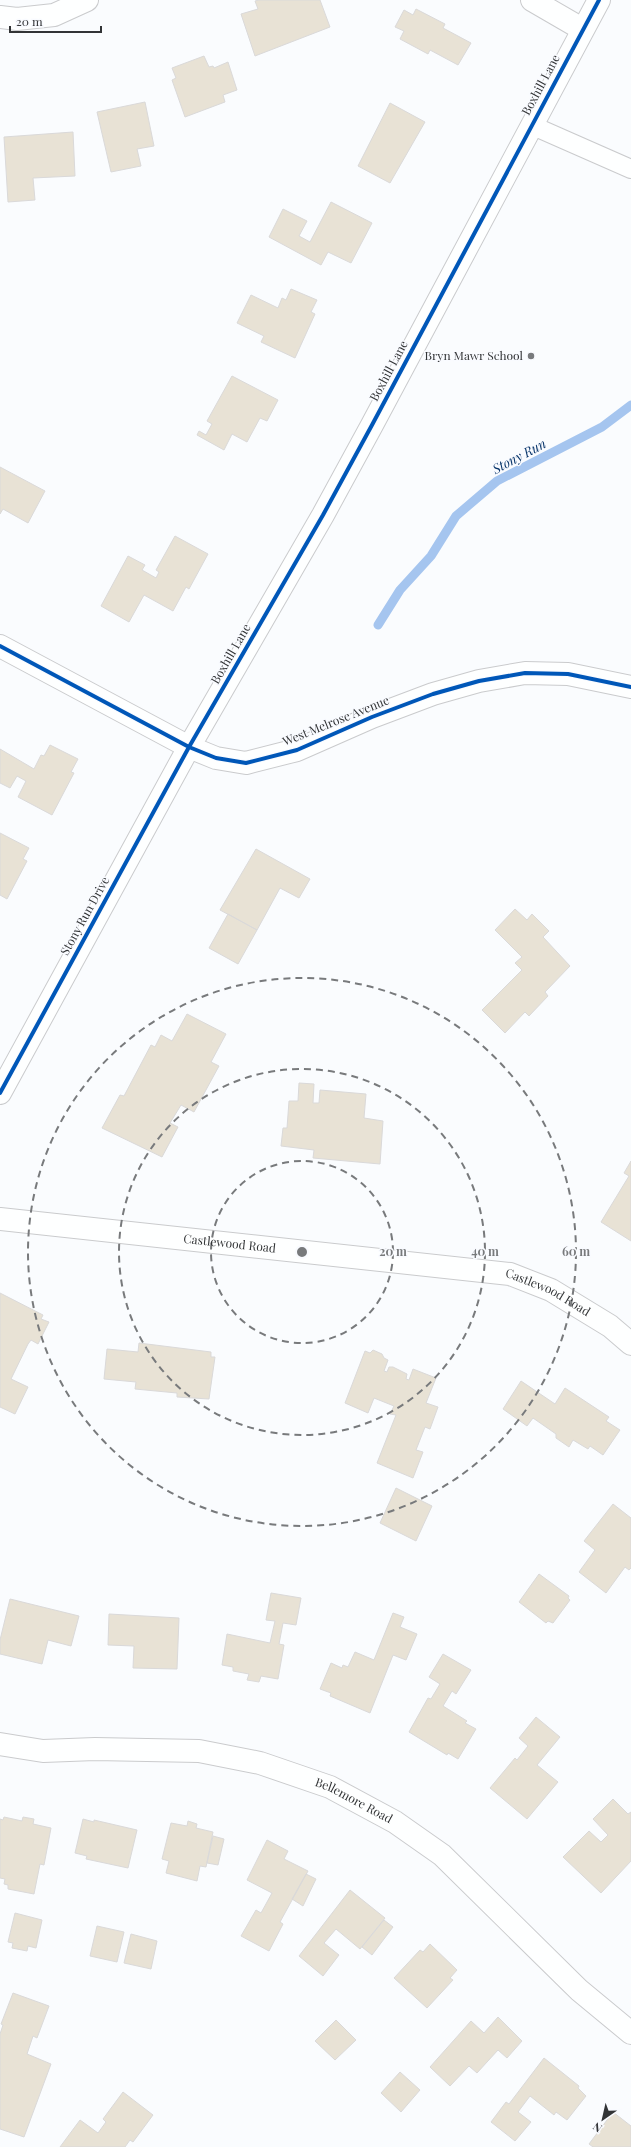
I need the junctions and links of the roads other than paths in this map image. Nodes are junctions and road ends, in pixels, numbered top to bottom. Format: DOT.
graph roads {
  1 [pos="87,0"];
  2 [pos="532,0"];
  3 [pos="599,0"];
  4 [pos="0,18"];
  5 [pos="582,29"];
  6 [pos="532,125"];
  7 [pos="631,169"];
  8 [pos="0,646"];
  9 [pos="631,687"];
  10 [pos="188,747"];
  11 [pos="0,1093"];
  12 [pos="0,1219"];
  13 [pos="631,1344"];
  14 [pos="0,1744"];
  15 [pos="631,2033"];
  1 -- 4 [label="street"];
  2 -- 5 [label="street"];
  3 -- 5 [label="street, Boxhill Lane"];
  5 -- 6 [label="street, Boxhill Lane"];
  6 -- 7 [label="lane"];
  6 -- 10 [label="street, Boxhill Lane"];
  8 -- 10 [label="street, West Melrose Avenue"];
  9 -- 10 [label="street, West Melrose Avenue"];
  10 -- 11 [label="street, Stony Run Drive"];
  12 -- 13 [label="street, Castlewood Road"];
  14 -- 15 [label="street, Bellemore Road"];
}
